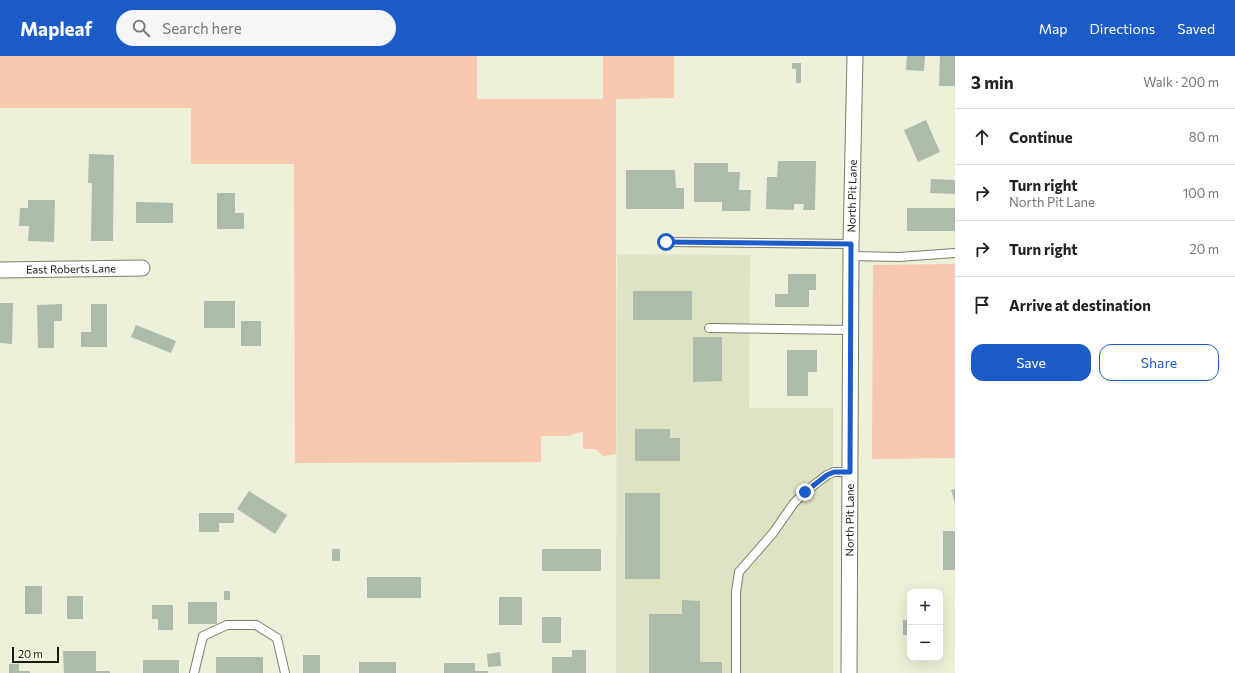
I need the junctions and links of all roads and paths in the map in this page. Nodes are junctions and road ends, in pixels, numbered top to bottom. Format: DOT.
graph roads {
  1 [pos="855,56"];
  2 [pos="666,242"];
  3 [pos="851,250"];
  4 [pos="955,253"];
  5 [pos="142,268"];
  6 [pos="0,270"];
  7 [pos="709,328"];
  8 [pos="851,330"];
  9 [pos="850,472"];
  10 [pos="194,673"];
  11 [pos="285,673"];
  12 [pos="736,673"];
  13 [pos="849,673"];
  1 -- 3 [label="street, North Pit Lane"];
  2 -- 3 [label="lane"];
  3 -- 4 [label="lane"];
  3 -- 8 [label="street, North Pit Lane"];
  5 -- 6 [label="street, East Roberts Lane"];
  7 -- 8 [label="lane"];
  8 -- 9 [label="street, North Pit Lane"];
  9 -- 12 [label="lane"];
  9 -- 13 [label="street, North Pit Lane"];
  10 -- 11 [label="lane"];
}
